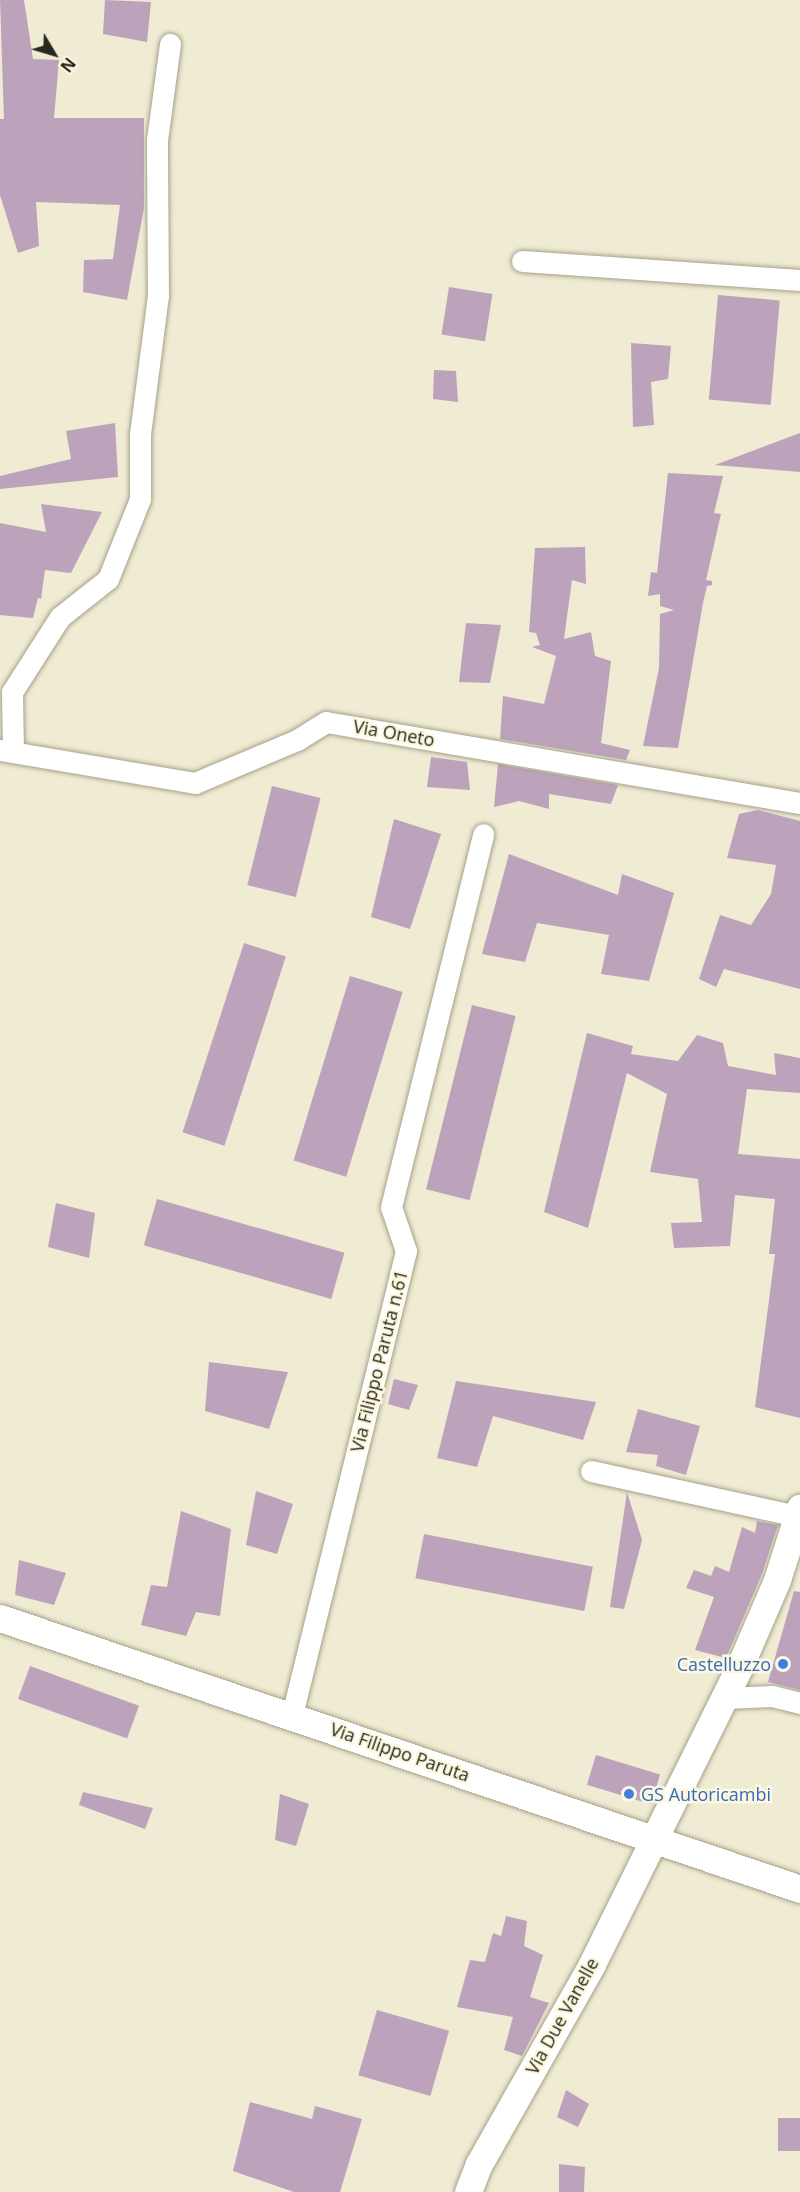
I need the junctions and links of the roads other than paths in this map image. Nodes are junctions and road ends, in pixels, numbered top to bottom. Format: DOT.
graph roads {
  1 [pos="170,44"];
  2 [pos="522,261"];
  3 [pos="800,280"];
  4 [pos="7,751"];
  5 [pos="800,802"];
  6 [pos="483,834"];
  7 [pos="591,1471"];
  8 [pos="799,1512"];
  9 [pos="0,1618"];
  10 [pos="724,1698"];
  11 [pos="800,1703"];
  12 [pos="292,1715"];
  13 [pos="653,1839"];
  14 [pos="800,1889"];
  15 [pos="468,2192"];
  1 -- 4 [label="street"];
  2 -- 3 [label="street"];
  4 -- 5 [label="street, Via Oneto"];
  6 -- 12 [label="street, Via Filippo Paruta n.61"];
  7 -- 8 [label="street"];
  8 -- 10 [label="street, Via Due Vanelle"];
  9 -- 12 [label="street, Via Filippo Paruta"];
  10 -- 11 [label="street"];
  10 -- 13 [label="street, Via Due Vanelle"];
  12 -- 13 [label="street, Via Filippo Paruta"];
  13 -- 14 [label="street, Via Filippo Paruta"];
  13 -- 15 [label="street, Via Due Vanelle"];
}
